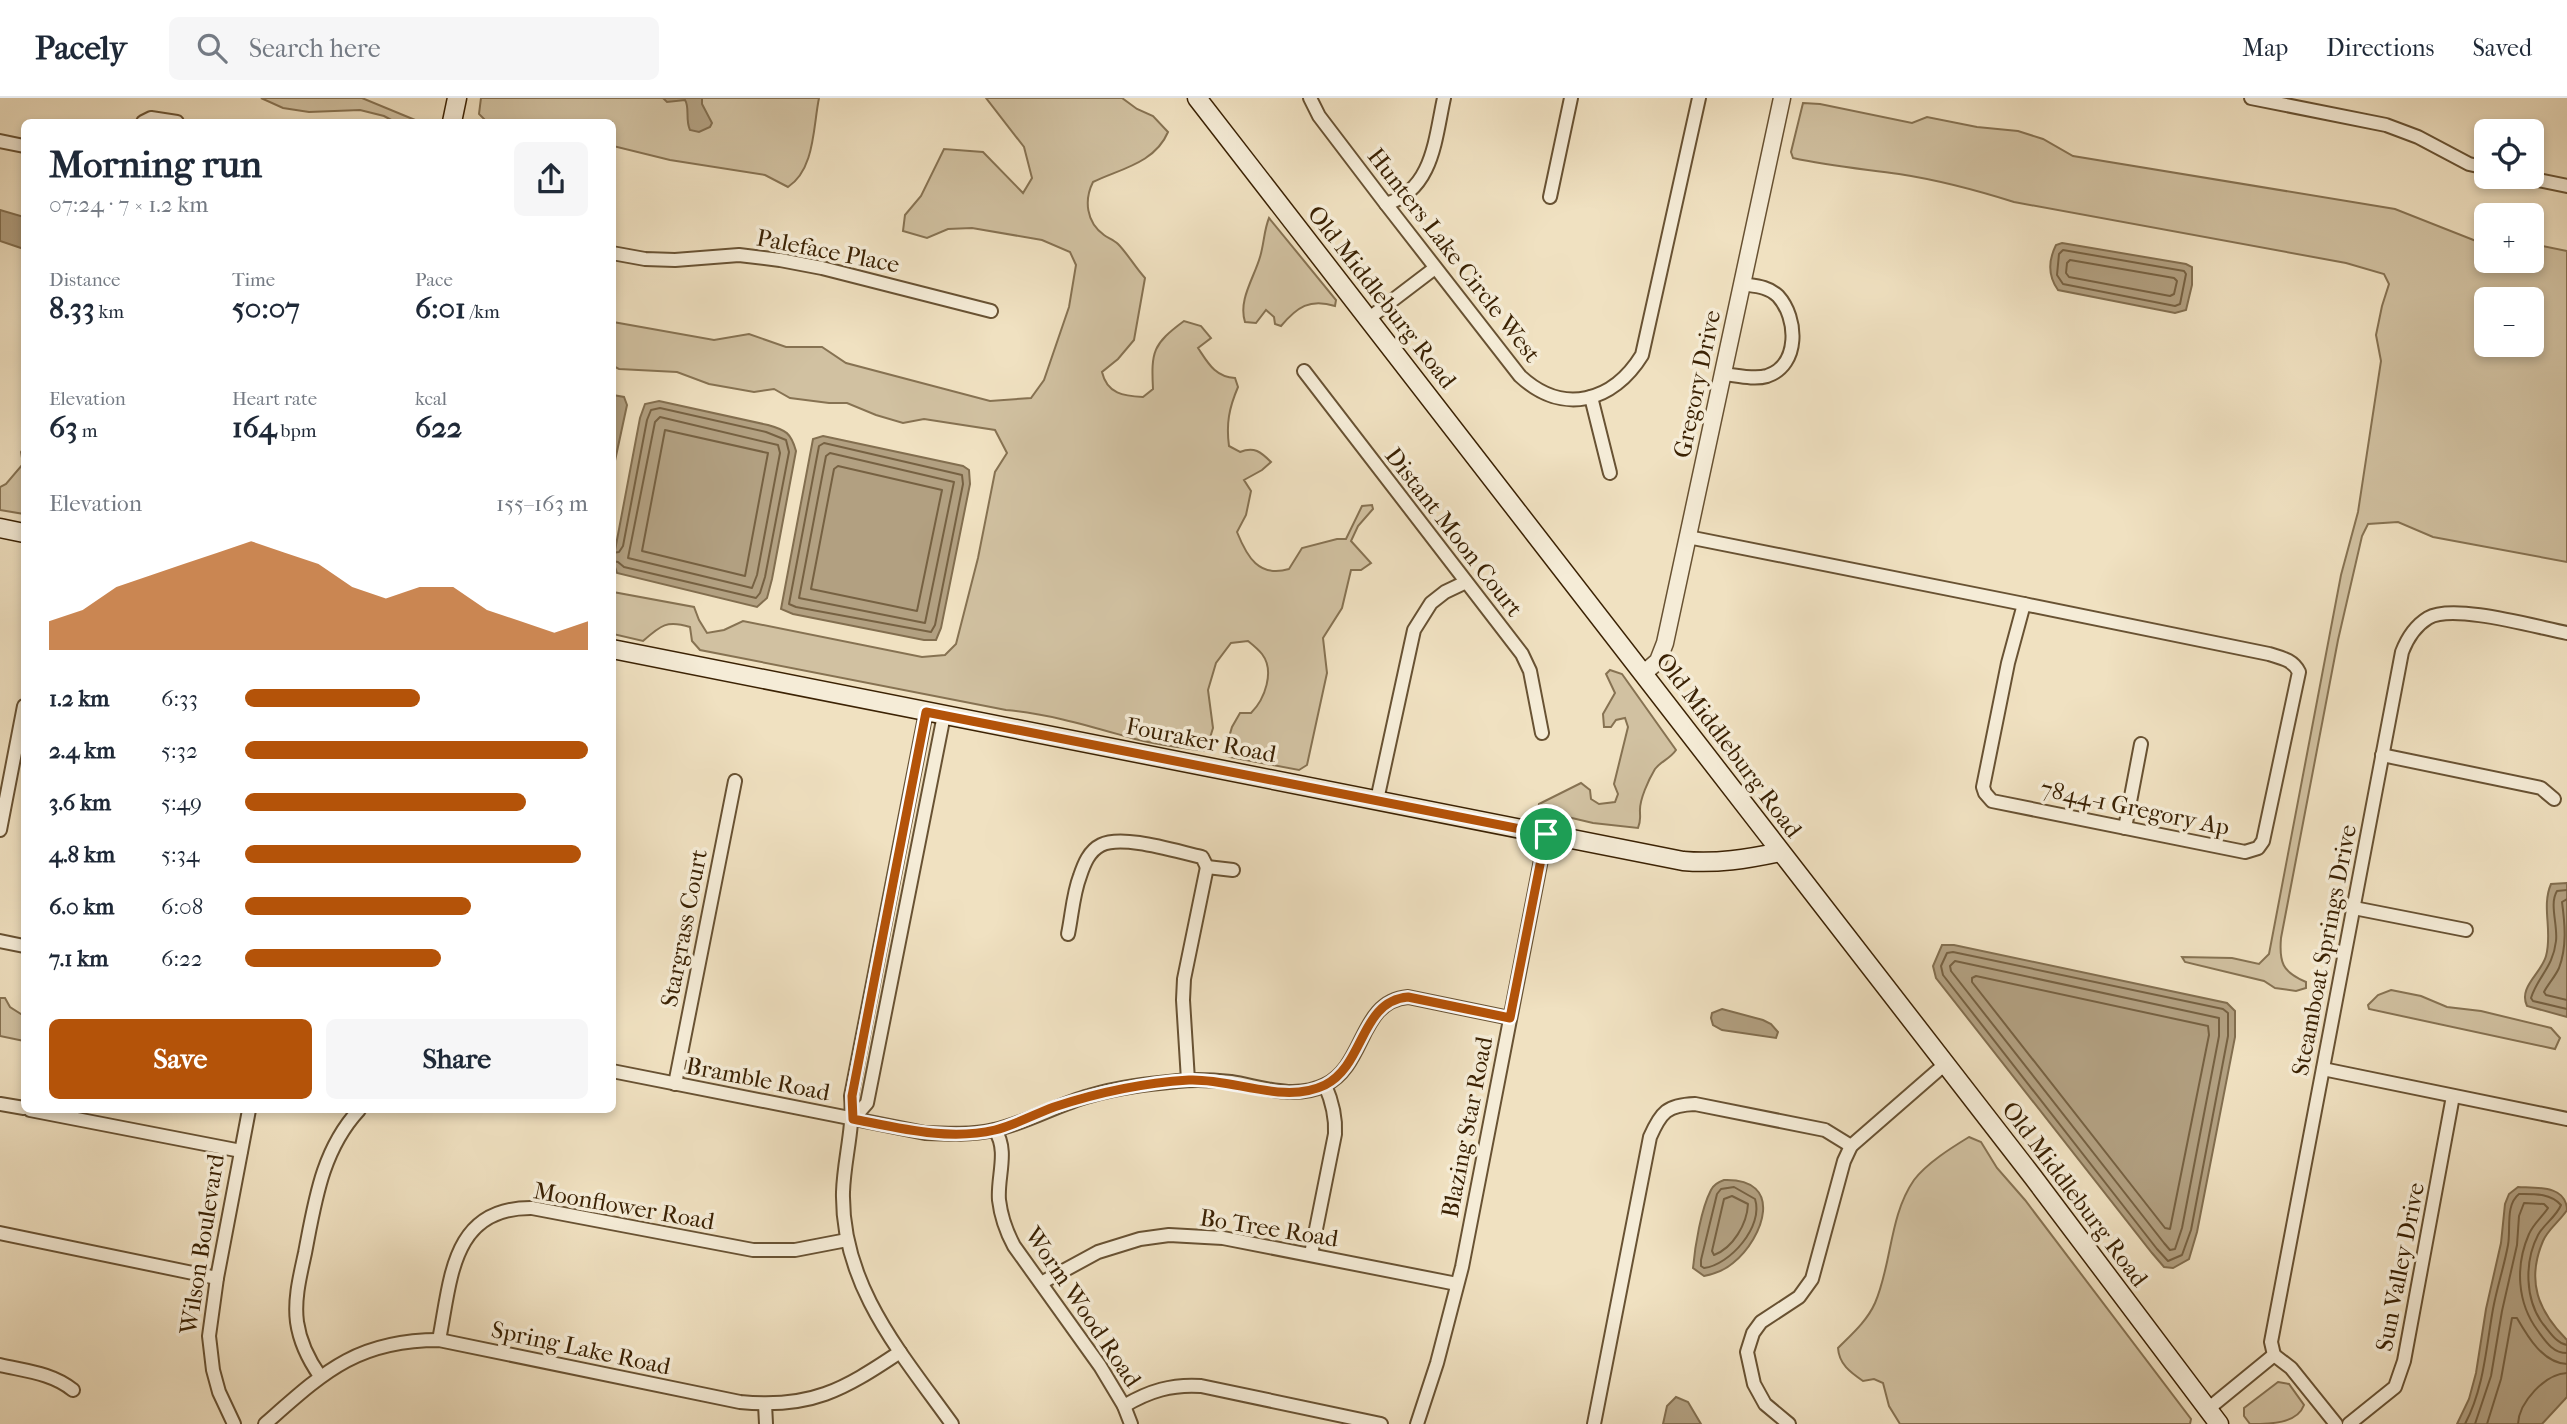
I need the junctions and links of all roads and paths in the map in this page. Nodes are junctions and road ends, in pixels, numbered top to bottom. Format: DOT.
graph roads {
  1 [pos="457,98"];
  2 [pos="1197,98"];
  3 [pos="1310,98"];
  4 [pos="1444,98"];
  5 [pos="1572,98"];
  6 [pos="1699,98"];
  7 [pos="1782,98"];
  8 [pos="2251,98"];
  9 [pos="453,119"];
  10 [pos="0,141"];
  11 [pos="21,145"];
  12 [pos="2474,165"];
  13 [pos="2544,181"];
  14 [pos="2567,186"];
  15 [pos="1550,197"];
  16 [pos="1386,204"];
  17 [pos="616,254"];
  18 [pos="1436,268"];
  19 [pos="1742,284"];
  20 [pos="991,311"];
  21 [pos="1368,319"];
  22 [pos="1304,371"];
  23 [pos="1723,374"];
  24 [pos="1591,397"];
  25 [pos="1609,473"];
  26 [pos="0,528"];
  27 [pos="21,532"];
  28 [pos="1688,537"];
  29 [pos="1466,582"];
  30 [pos="2024,604"];
  31 [pos="2567,634"];
  32 [pos="616,650"];
  33 [pos="1644,673"];
  34 [pos="935,714"];
  35 [pos="21,722"];
  36 [pos="1542,733"];
  37 [pos="2141,744"];
  38 [pos="2382,755"];
  39 [pos="735,780"];
  40 [pos="2554,799"];
  41 [pos="1377,800"];
  42 [pos="2125,828"];
  43 [pos="0,830"];
  44 [pos="1546,834"];
  45 [pos="1780,852"];
  46 [pos="1207,867"];
  47 [pos="1233,870"];
  48 [pos="2354,908"];
  49 [pos="2466,930"];
  50 [pos="1068,934"];
  51 [pos="0,941"];
  52 [pos="21,945"];
  53 [pos="1510,1018"];
  54 [pos="1944,1065"];
  55 [pos="2323,1069"];
  56 [pos="616,1073"];
  57 [pos="1188,1080"];
  58 [pos="675,1084"];
  59 [pos="1325,1085"];
  60 [pos="2453,1096"];
  61 [pos="0,1104"];
  62 [pos="21,1108"];
  63 [pos="45,1113"];
  64 [pos="248,1113"];
  65 [pos="357,1113"];
  66 [pos="853,1119"];
  67 [pos="2567,1119"];
  68 [pos="995,1130"];
  69 [pos="1851,1146"];
  70 [pos="241,1151"];
  71 [pos="0,1233"];
  72 [pos="847,1240"];
  73 [pos="1311,1254"];
  74 [pos="217,1278"];
  75 [pos="1041,1283"];
  76 [pos="1457,1284"];
  77 [pos="439,1340"];
  78 [pos="900,1352"];
  79 [pos="2274,1355"];
  80 [pos="0,1365"];
  81 [pos="320,1376"];
  82 [pos="73,1390"];
  83 [pos="765,1404"];
  84 [pos="1124,1406"];
  85 [pos="2208,1409"];
  86 [pos="234,1424"];
  87 [pos="265,1424"];
  88 [pos="766,1424"];
  89 [pos="952,1424"];
  90 [pos="1131,1424"];
  91 [pos="1381,1424"];
  92 [pos="1417,1424"];
  93 [pos="1594,1424"];
  94 [pos="1789,1424"];
  95 [pos="2219,1424"];
  96 [pos="2336,1424"];
  97 [pos="2349,1424"];
  1 -- 9 [label="main road"];
  2 -- 21 [label="main road, Old Middleburg Road"];
  3 -- 16 [label="street, Hunters Lake Circle West"];
  4 -- 16 [label="street"];
  5 -- 15 [label="street"];
  6 -- 24 [label="street"];
  7 -- 19 [label="street, Gregory Drive"];
  8 -- 12 [label="street"];
  10 -- 11 [label="street"];
  13 -- 14 [label="street"];
  16 -- 18 [label="street, Hunters Lake Circle West"];
  17 -- 20 [label="street, Paleface Place"];
  18 -- 21 [label="street"];
  18 -- 24 [label="street, Hunters Lake Circle West"];
  19 -- 23 [label="street, Gregory Drive"];
  19 -- 23 [label="street"];
  21 -- 33 [label="main road, Old Middleburg Road"];
  22 -- 29 [label="street, Distant Moon Court"];
  23 -- 28 [label="street, Gregory Drive"];
  24 -- 25 [label="street"];
  26 -- 27 [label="main road"];
  28 -- 30 [label="street, 7844-1 Gregory Ap"];
  28 -- 33 [label="street, Gregory Drive"];
  29 -- 36 [label="street, Distant Moon Court"];
  29 -- 41 [label="street"];
  30 -- 42 [label="street, 7844-1 Gregory Ap"];
  30 -- 42 [label="street, 7844-1 Gregory Ap"];
  31 -- 38 [label="street, Steamboat Springs Drive"];
  32 -- 34 [label="main road, Fouraker Road"];
  33 -- 45 [label="main road, Old Middleburg Road"];
  34 -- 41 [label="main road, Fouraker Road"];
  34 -- 66 [label="street"];
  35 -- 43 [label="street"];
  37 -- 42 [label="street"];
  38 -- 40 [label="street"];
  38 -- 48 [label="street, Steamboat Springs Drive"];
  39 -- 58 [label="street, Stargrass Court"];
  41 -- 44 [label="main road, Fouraker Road"];
  44 -- 45 [label="main road, Fouraker Road"];
  44 -- 53 [label="street, Blazing Star Road"];
  45 -- 54 [label="main road, Old Middleburg Road"];
  46 -- 47 [label="street"];
  46 -- 50 [label="street"];
  46 -- 57 [label="street"];
  48 -- 49 [label="street"];
  48 -- 55 [label="street, Steamboat Springs Drive"];
  51 -- 52 [label="street"];
  53 -- 59 [label="street"];
  53 -- 76 [label="street, Blazing Star Road"];
  54 -- 69 [label="street"];
  54 -- 85 [label="main road, Old Middleburg Road"];
  55 -- 60 [label="street"];
  55 -- 79 [label="street, Steamboat Springs Drive"];
  56 -- 58 [label="street, Bramble Road"];
  57 -- 59 [label="street, Bramble Road"];
  57 -- 68 [label="street, Bramble Road"];
  58 -- 66 [label="street, Bramble Road"];
  59 -- 73 [label="street"];
  60 -- 67 [label="street"];
  60 -- 97 [label="street, Sun Valley Drive"];
  61 -- 62 [label="street"];
  63 -- 70 [label="street"];
  64 -- 70 [label="street, Wilson Boulevard"];
  65 -- 81 [label="street"];
  66 -- 68 [label="street, Bramble Road"];
  66 -- 72 [label="street"];
  68 -- 75 [label="street, Worm Wood Road"];
  69 -- 93 [label="street"];
  69 -- 94 [label="street"];
  70 -- 74 [label="street, Wilson Boulevard"];
  71 -- 74 [label="street"];
  72 -- 77 [label="street, Moonflower Road"];
  72 -- 78 [label="street"];
  73 -- 75 [label="street, Bo Tree Road"];
  73 -- 76 [label="street, Bo Tree Road"];
  74 -- 86 [label="street, Wilson Boulevard"];
  75 -- 84 [label="street, Worm Wood Road"];
  76 -- 92 [label="street, Blazing Star Road"];
  77 -- 81 [label="street, Spring Lake Road"];
  77 -- 83 [label="street, Spring Lake Road"];
  78 -- 83 [label="street, Spring Lake Road"];
  78 -- 89 [label="street"];
  79 -- 85 [label="street"];
  79 -- 96 [label="street"];
  80 -- 82 [label="street"];
  81 -- 87 [label="street, Spring Lake Road"];
  83 -- 88 [label="street"];
  84 -- 90 [label="street, Worm Wood Road"];
  84 -- 91 [label="street"];
  85 -- 95 [label="main road, Old Middleburg Road"];
}
